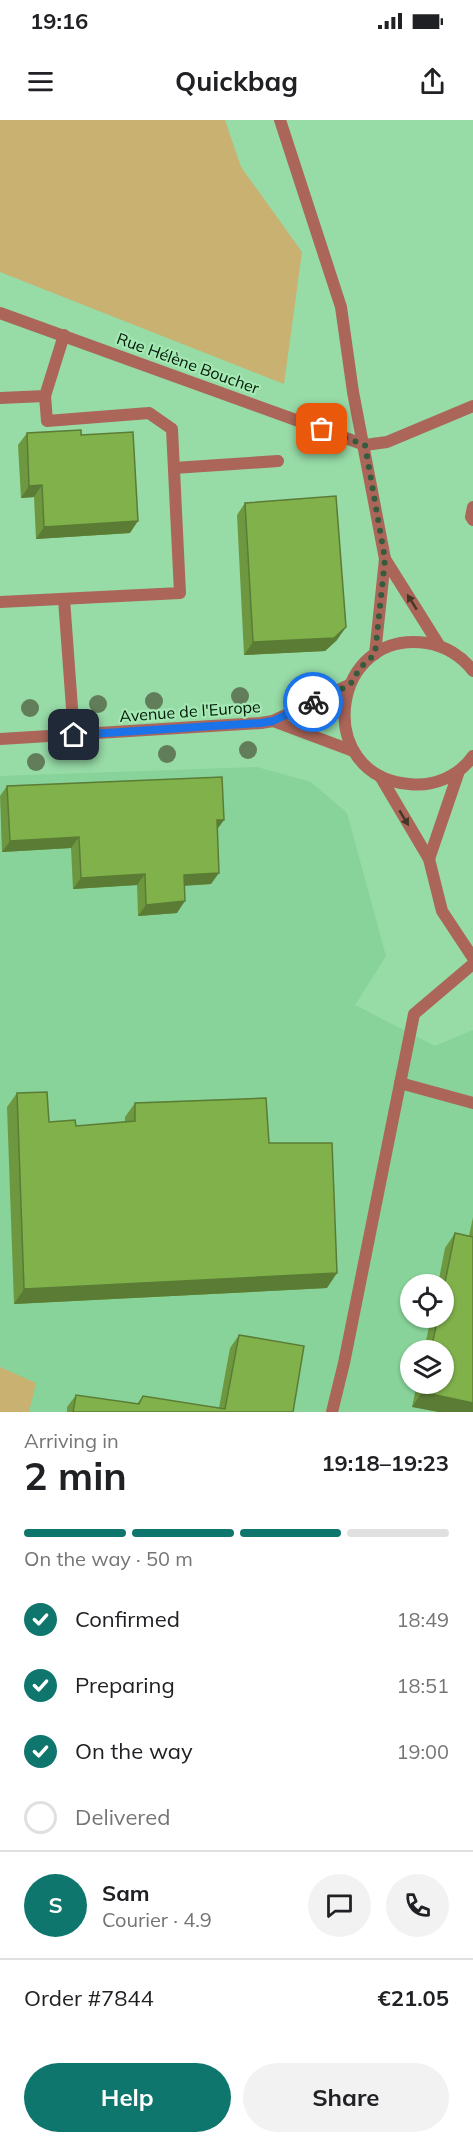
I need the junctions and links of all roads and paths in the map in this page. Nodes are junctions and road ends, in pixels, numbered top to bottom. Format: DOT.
graph roads {
  1 [pos="280,120"];
  2 [pos="0,313"];
  3 [pos="64,335"];
  4 [pos="45,396"];
  5 [pos="0,398"];
  6 [pos="473,406"];
  7 [pos="365,445"];
  8 [pos="278,461"];
  9 [pos="174,468"];
  10 [pos="473,507"];
  11 [pos="473,520"];
  12 [pos="385,559"];
  13 [pos="64,599"];
  14 [pos="0,602"];
  15 [pos="439,645"];
  16 [pos="375,654"];
  17 [pos="473,671"];
  18 [pos="350,685"];
  19 [pos="273,721"];
  20 [pos="74,735"];
  21 [pos="0,739"];
  22 [pos="354,751"];
  23 [pos="473,756"];
  24 [pos="459,771"];
  25 [pos="380,776"];
  26 [pos="429,859"];
  27 [pos="473,958"];
  28 [pos="473,964"];
  29 [pos="400,1083"];
  30 [pos="473,1103"];
  31 [pos="332,1412"];
  1 -- 7 [label="street"];
  2 -- 3 [label="street, Rue Hélène Boucher"];
  3 -- 4 [label="street"];
  3 -- 7 [label="street, Rue Hélène Boucher"];
  4 -- 5 [label="street"];
  4 -- 9 [label="street"];
  6 -- 7 [label="street"];
  7 -- 12 [label="street"];
  8 -- 9 [label="street"];
  9 -- 13 [label="street"];
  10 -- 11 [label="street"];
  15 -- 12 [label="street, one-way"];
  12 -- 16 [label="street"];
  13 -- 14 [label="street"];
  13 -- 20 [label="street"];
  15 -- 16 [label="street"];
  15 -- 17 [label="street"];
  16 -- 18 [label="street"];
  18 -- 19 [label="street, Avenue de l'Europe"];
  18 -- 22 [label="street"];
  19 -- 20 [label="street, Avenue de l'Europe"];
  19 -- 22 [label="street, Avenue de l'Europe"];
  20 -- 21 [label="street, Avenue de l'Europe"];
  22 -- 25 [label="street"];
  23 -- 24 [label="street"];
  24 -- 25 [label="street"];
  24 -- 26 [label="street"];
  25 -- 26 [label="street, one-way"];
  26 -- 27 [label="street"];
  28 -- 29 [label="street"];
  29 -- 30 [label="street"];
  29 -- 31 [label="street"];
}
